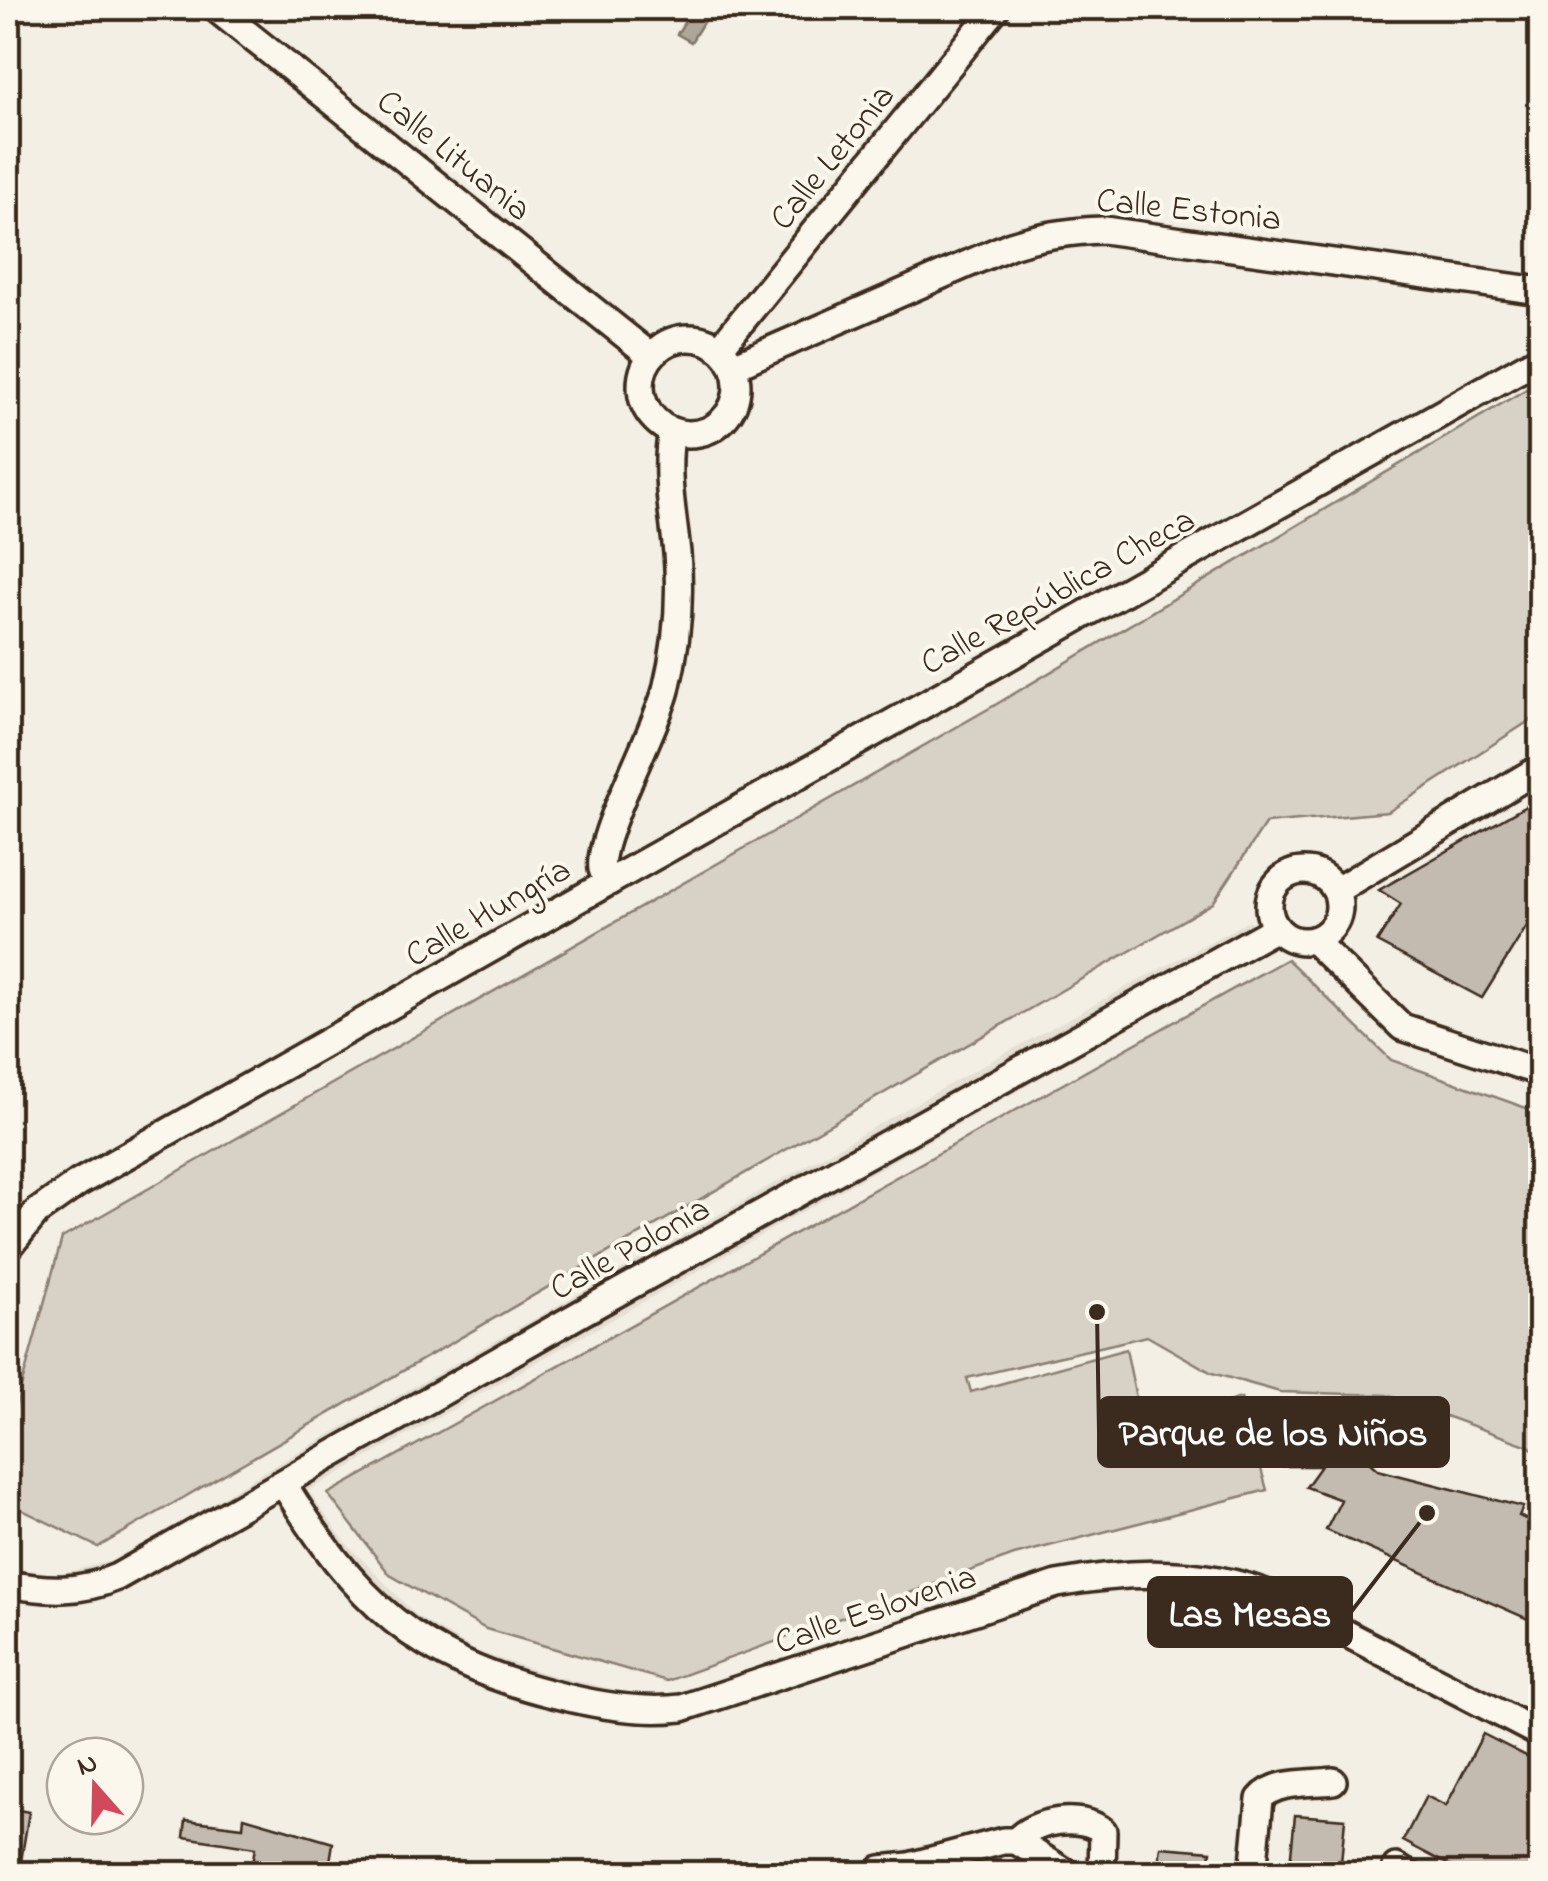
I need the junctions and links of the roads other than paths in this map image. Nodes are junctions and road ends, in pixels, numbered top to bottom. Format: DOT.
graph roads {
  1 [pos="215,8"];
  2 [pos="996,8"];
  3 [pos="1540,291"];
  4 [pos="651,356"];
  5 [pos="727,357"];
  6 [pos="1540,358"];
  7 [pos="672,432"];
  8 [pos="1540,768"];
  9 [pos="608,882"];
  10 [pos="1337,890"];
  11 [pos="1276,928"];
  12 [pos="1313,940"];
  13 [pos="1540,1072"];
  14 [pos="8,1248"];
  15 [pos="284,1483"];
  16 [pos="8,1584"];
  17 [pos="1540,1734"];
  18 [pos="1333,1781"];
  19 [pos="1016,1842"];
  20 [pos="881,1869"];
  21 [pos="1069,1874"];
  22 [pos="1102,1874"];
  23 [pos="1253,1874"];
  1 -- 4 [label="street, Calle Lituania"];
  2 -- 5 [label="street, Calle Letonia"];
  3 -- 5 [label="street, Calle Estonia"];
  4 -- 5 [label="street"];
  4 -- 7 [label="street"];
  5 -- 7 [label="street"];
  6 -- 9 [label="street, Calle República Checa"];
  7 -- 9 [label="street, Calle Hungría"];
  8 -- 10 [label="street"];
  9 -- 14 [label="street, Calle Hungría"];
  10 -- 11 [label="street"];
  10 -- 12 [label="street"];
  11 -- 12 [label="street"];
  11 -- 15 [label="street, Calle Polonia"];
  12 -- 13 [label="street"];
  15 -- 16 [label="street, Calle Polonia"];
  15 -- 17 [label="street, Calle Eslovenia"];
  18 -- 23 [label="street"];
  19 -- 20 [label="street"];
  19 -- 21 [label="street"];
  19 -- 22 [label="street"];
}
